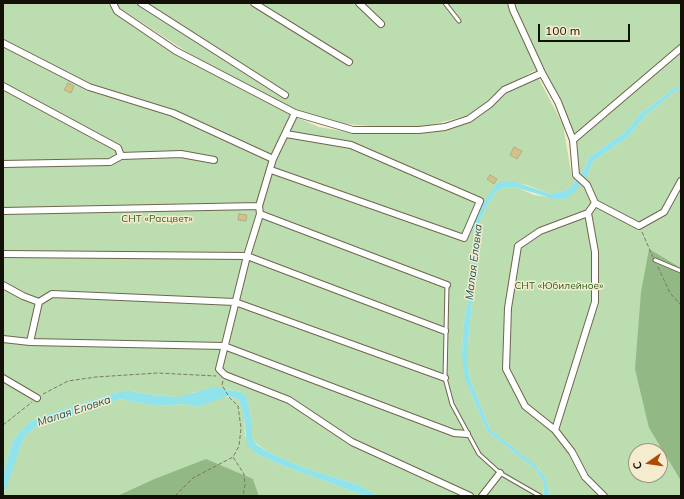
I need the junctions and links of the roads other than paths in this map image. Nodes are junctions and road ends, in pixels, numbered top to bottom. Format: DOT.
graph roads {
  1 [pos="113,3"];
  2 [pos="141,3"];
  3 [pos="254,3"];
  4 [pos="359,3"];
  5 [pos="445,3"];
  6 [pos="512,3"];
  7 [pos="459,21"];
  8 [pos="381,24"];
  9 [pos="3,43"];
  10 [pos="681,48"];
  11 [pos="349,62"];
  12 [pos="542,73"];
  13 [pos="3,86"];
  14 [pos="285,95"];
  15 [pos="295,113"];
  16 [pos="286,134"];
  17 [pos="573,140"];
  18 [pos="121,156"];
  19 [pos="214,160"];
  20 [pos="273,160"];
  21 [pos="3,164"];
  22 [pos="271,170"];
  23 [pos="681,181"];
  24 [pos="595,203"];
  25 [pos="259,206"];
  26 [pos="3,211"];
  27 [pos="588,213"];
  28 [pos="260,214"];
  29 [pos="3,254"];
  30 [pos="247,256"];
  31 [pos="654,260"];
  32 [pos="681,271"];
  33 [pos="3,284"];
  34 [pos="447,285"];
  35 [pos="39,302"];
  36 [pos="236,302"];
  37 [pos="445,331"];
  38 [pos="3,339"];
  39 [pos="30,342"];
  40 [pos="224,346"];
  41 [pos="3,378"];
  42 [pos="445,378"];
  43 [pos="37,398"];
  44 [pos="555,430"];
  45 [pos="467,434"];
  46 [pos="500,473"];
  47 [pos="470,496"];
  48 [pos="482,496"];
  49 [pos="540,496"];
  50 [pos="604,496"];
  1 -- 15 [label="street"];
  2 -- 14 [label="street"];
  3 -- 11 [label="street"];
  4 -- 8 [label="street"];
  5 -- 7 [label="lane"];
  6 -- 12 [label="street"];
  9 -- 20 [label="street"];
  10 -- 17 [label="street"];
  12 -- 15 [label="street"];
  12 -- 17 [label="street"];
  13 -- 18 [label="street"];
  15 -- 16 [label="street"];
  16 -- 20 [label="street"];
  16 -- 22 [label="street"];
  17 -- 24 [label="street"];
  18 -- 19 [label="street"];
  18 -- 21 [label="street"];
  20 -- 22 [label="street"];
  22 -- 25 [label="street"];
  23 -- 24 [label="street"];
  24 -- 27 [label="street"];
  25 -- 26 [label="street"];
  25 -- 28 [label="street"];
  27 -- 44 [label="street"];
  27 -- 44 [label="street"];
  28 -- 30 [label="street"];
  28 -- 34 [label="street"];
  29 -- 30 [label="street"];
  30 -- 36 [label="street"];
  30 -- 37 [label="street"];
  31 -- 32 [label="lane"];
  33 -- 35 [label="street"];
  34 -- 37 [label="lane"];
  35 -- 36 [label="street"];
  35 -- 39 [label="street"];
  36 -- 40 [label="street"];
  36 -- 42 [label="street"];
  37 -- 42 [label="lane"];
  38 -- 39 [label="street"];
  39 -- 40 [label="street"];
  40 -- 45 [label="street"];
  40 -- 47 [label="street"];
  41 -- 43 [label="street"];
  42 -- 45 [label="lane"];
  44 -- 50 [label="street"];
  45 -- 46 [label="lane"];
  46 -- 48 [label="street"];
  46 -- 49 [label="lane"];
}
